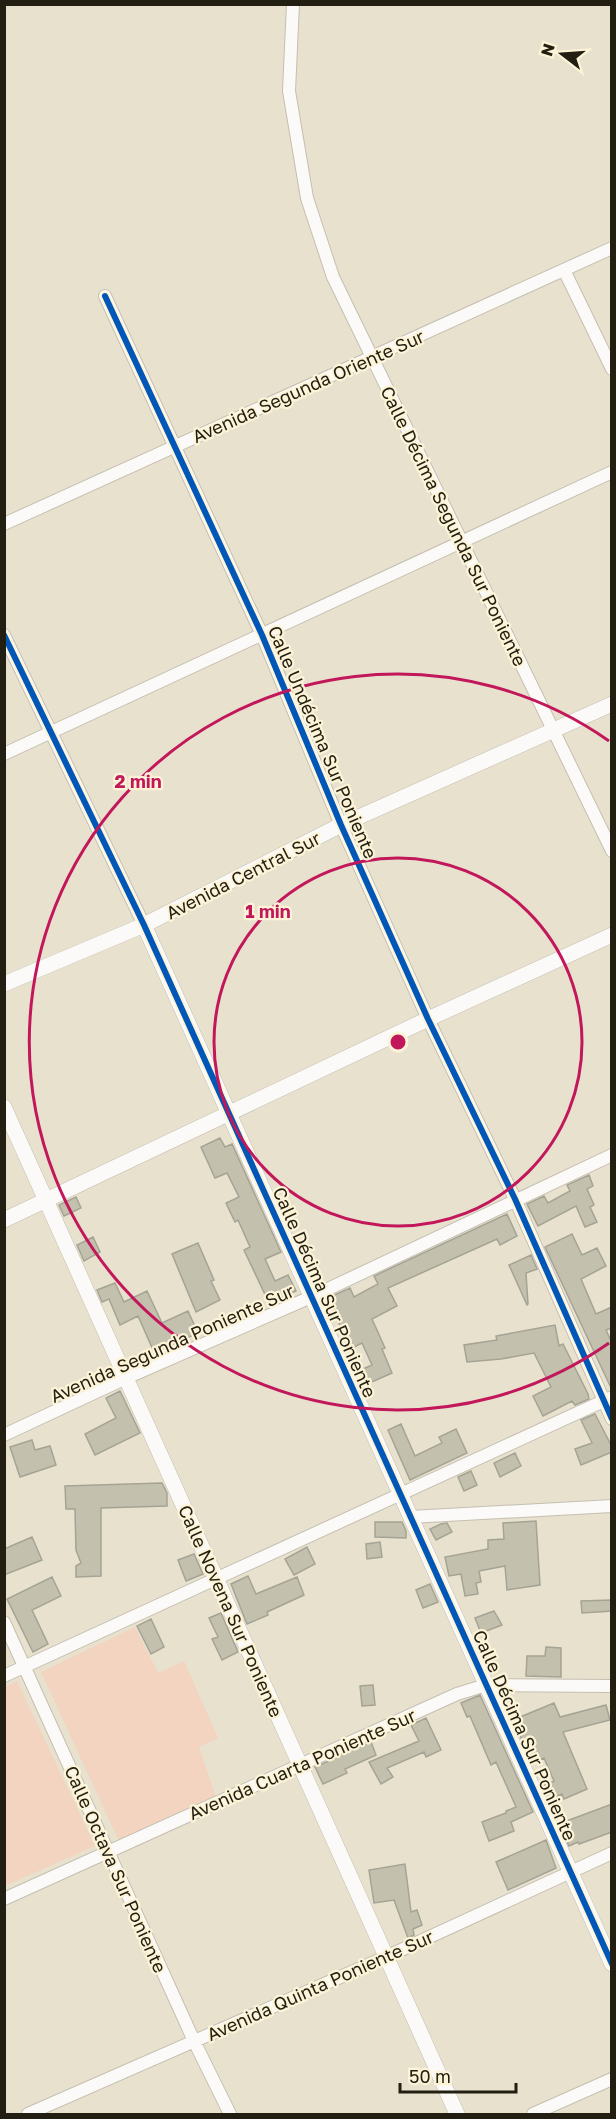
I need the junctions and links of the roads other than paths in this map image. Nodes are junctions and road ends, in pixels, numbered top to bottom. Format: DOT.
graph roads {
  1 [pos="293,4"];
  2 [pos="612,249"];
  3 [pos="564,270"];
  4 [pos="105,296"];
  5 [pos="372,357"];
  6 [pos="612,369"];
  7 [pos="175,447"];
  8 [pos="612,472"];
  9 [pos="4,524"];
  10 [pos="461,542"];
  11 [pos="4,635"];
  12 [pos="262,635"];
  13 [pos="612,704"];
  14 [pos="553,731"];
  15 [pos="51,733"];
  16 [pos="4,754"];
  17 [pos="341,825"];
  18 [pos="612,851"];
  19 [pos="144,925"];
  20 [pos="612,935"];
  21 [pos="4,984"];
  22 [pos="428,1019"];
  23 [pos="4,1107"];
  24 [pos="229,1115"];
  25 [pos="612,1155"];
  26 [pos="515,1199"];
  27 [pos="47,1201"];
  28 [pos="4,1220"];
  29 [pos="311,1297"];
  30 [pos="126,1378"];
  31 [pos="608,1400"];
  32 [pos="612,1419"];
  33 [pos="4,1435"];
  34 [pos="400,1494"];
  35 [pos="612,1506"];
  36 [pos="410,1516"];
  37 [pos="216,1578"];
  38 [pos="4,1622"];
  39 [pos="25,1667"];
  40 [pos="4,1676"];
  41 [pos="486,1686"];
  42 [pos="612,1686"];
  43 [pos="300,1766"];
  44 [pos="108,1851"];
  45 [pos="612,1853"];
  46 [pos="570,1872"];
  47 [pos="4,1899"];
  48 [pos="386,1957"];
  49 [pos="612,1964"];
  50 [pos="194,2041"];
  51 [pos="612,2079"];
  52 [pos="28,2115"];
  53 [pos="230,2115"];
  54 [pos="457,2115"];
  55 [pos="533,2115"];
  1 -- 5 [label="street, Calle Décima Segunda Sur Poniente"];
  2 -- 3 [label="street, Avenida Segunda Oriente Sur"];
  3 -- 5 [label="street, Avenida Segunda Oriente Sur"];
  3 -- 6 [label="street"];
  4 -- 7 [label="street, Calle Undécima Sur Poniente"];
  5 -- 7 [label="street, Avenida Segunda Oriente Sur"];
  5 -- 10 [label="street, Calle Décima Segunda Sur Poniente"];
  7 -- 9 [label="street, Avenida Segunda Oriente Sur"];
  7 -- 12 [label="street, Calle Undécima Sur Poniente"];
  8 -- 10 [label="street"];
  10 -- 12 [label="street"];
  10 -- 14 [label="street, Calle Décima Segunda Sur Poniente"];
  11 -- 15 [label="street, Calle Décima Sur Poniente"];
  12 -- 15 [label="street"];
  12 -- 17 [label="street, Calle Undécima Sur Poniente"];
  13 -- 14 [label="street, Avenida Central Sur"];
  14 -- 17 [label="street, Avenida Central Sur"];
  14 -- 18 [label="street, Calle Décima Segunda Sur Poniente"];
  15 -- 16 [label="street"];
  15 -- 19 [label="street, Calle Décima Sur Poniente"];
  17 -- 19 [label="street, Avenida Central Sur"];
  17 -- 22 [label="street, Calle Undécima Sur Poniente"];
  19 -- 21 [label="street, Avenida Central Sur"];
  19 -- 24 [label="street, Calle Décima Sur Poniente"];
  20 -- 22 [label="street"];
  22 -- 24 [label="street"];
  22 -- 26 [label="street, Calle Undécima Sur Poniente"];
  23 -- 27 [label="street, Calle Novena Sur Poniente"];
  24 -- 27 [label="street"];
  24 -- 29 [label="street, Calle Décima Sur Poniente"];
  25 -- 26 [label="street, Avenida Segunda Poniente Sur"];
  26 -- 29 [label="street, Avenida Segunda Poniente Sur"];
  26 -- 31 [label="street, Calle Undécima Sur Poniente"];
  27 -- 28 [label="street"];
  27 -- 30 [label="street, Calle Novena Sur Poniente"];
  29 -- 30 [label="street, Avenida Segunda Poniente Sur"];
  29 -- 34 [label="street, Calle Décima Sur Poniente"];
  30 -- 33 [label="street, Avenida Segunda Poniente Sur"];
  30 -- 37 [label="street, Calle Novena Sur Poniente"];
  31 -- 32 [label="street, Calle Undécima Sur Poniente"];
  31 -- 34 [label="street"];
  34 -- 36 [label="street, Calle Décima Sur Poniente"];
  34 -- 37 [label="street"];
  35 -- 36 [label="street"];
  36 -- 41 [label="street, Calle Décima Sur Poniente"];
  37 -- 39 [label="street"];
  37 -- 43 [label="street, Calle Novena Sur Poniente"];
  38 -- 39 [label="street, Calle Octava Sur Poniente"];
  39 -- 40 [label="street"];
  39 -- 44 [label="street, Calle Octava Sur Poniente"];
  41 -- 42 [label="street, Avenida Cuarta Poniente Sur"];
  41 -- 43 [label="street, Avenida Cuarta Poniente Sur"];
  41 -- 46 [label="street, Calle Décima Sur Poniente"];
  43 -- 44 [label="street, Avenida Cuarta Poniente Sur"];
  43 -- 48 [label="street, Calle Novena Sur Poniente"];
  44 -- 47 [label="street, Avenida Cuarta Poniente Sur"];
  44 -- 50 [label="street, Calle Octava Sur Poniente"];
  45 -- 46 [label="street, Avenida Quinta Poniente Sur"];
  46 -- 48 [label="street, Avenida Quinta Poniente Sur"];
  46 -- 49 [label="street, Calle Décima Sur Poniente"];
  48 -- 50 [label="street, Avenida Quinta Poniente Sur"];
  48 -- 54 [label="street, Calle Novena Sur Poniente"];
  50 -- 52 [label="street, Avenida Quinta Poniente Sur"];
  50 -- 53 [label="street, Calle Octava Sur Poniente"];
  51 -- 55 [label="street"];
}
